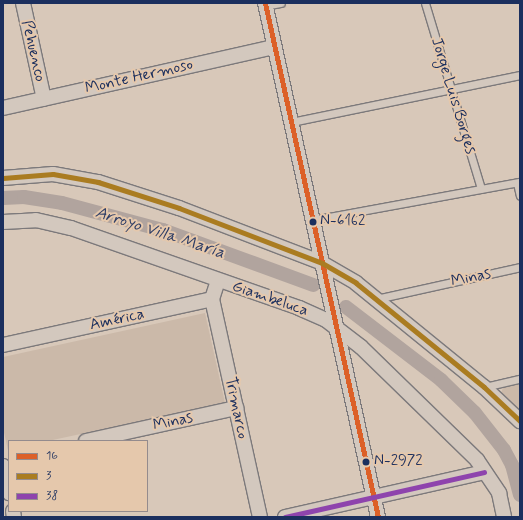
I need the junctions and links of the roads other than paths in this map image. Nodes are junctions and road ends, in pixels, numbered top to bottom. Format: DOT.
graph roads {
  1 [pos="23,3"];
  2 [pos="281,3"];
  3 [pos="425,3"];
  4 [pos="265,4"];
  5 [pos="274,46"];
  6 [pos="520,75"];
  7 [pos="450,89"];
  8 [pos="44,99"];
  9 [pos="3,108"];
  10 [pos="291,122"];
  11 [pos="3,178"];
  12 [pos="518,183"];
  13 [pos="481,189"];
  14 [pos="520,196"];
  15 [pos="312,220"];
  16 [pos="3,222"];
  17 [pos="322,263"];
  18 [pos="520,267"];
  19 [pos="218,281"];
  20 [pos="212,299"];
  21 [pos="375,299"];
  22 [pos="336,328"];
  23 [pos="3,345"];
  24 [pos="520,379"];
  25 [pos="484,387"];
  26 [pos="236,408"];
  27 [pos="520,421"];
  28 [pos="91,440"];
  29 [pos="3,466"];
  30 [pos="484,472"];
  31 [pos="8,488"];
  32 [pos="373,497"];
  33 [pos="260,517"];
  34 [pos="285,517"];
  35 [pos="378,517"];
  36 [pos="504,517"];
  1 -- 8 [label="street, Pehuenco"];
  2 -- 4 [label="lane"];
  3 -- 7 [label="lane, Jorge Luis Borges"];
  4 -- 5 [label="street"];
  5 -- 8 [label="street, Monte Hermoso"];
  5 -- 10 [label="street"];
  6 -- 7 [label="lane"];
  7 -- 10 [label="lane"];
  7 -- 13 [label="lane, Jorge Luis Borges"];
  8 -- 9 [label="street, Monte Hermoso"];
  10 -- 15 [label="street"];
  11 -- 17 [label="street"];
  12 -- 13 [label="lane"];
  12 -- 14 [label="lane"];
  13 -- 15 [label="lane"];
  15 -- 17 [label="street"];
  16 -- 19 [label="street, Giambeluca"];
  17 -- 21 [label="street"];
  17 -- 22 [label="street"];
  18 -- 21 [label="lane, Minas"];
  19 -- 20 [label="street"];
  19 -- 22 [label="street, Giambeluca"];
  20 -- 23 [label="street, América"];
  20 -- 26 [label="street, Trimarco"];
  21 -- 25 [label="street"];
  22 -- 30 [label="street, Giambeluca"];
  22 -- 32 [label="street"];
  24 -- 25 [label="lane"];
  25 -- 27 [label="street"];
  26 -- 28 [label="street, Minas"];
  26 -- 33 [label="street, Trimarco"];
  29 -- 31 [label="street"];
  30 -- 32 [label="street"];
  30 -- 36 [label="street"];
  32 -- 34 [label="street"];
  32 -- 35 [label="street"];
}
